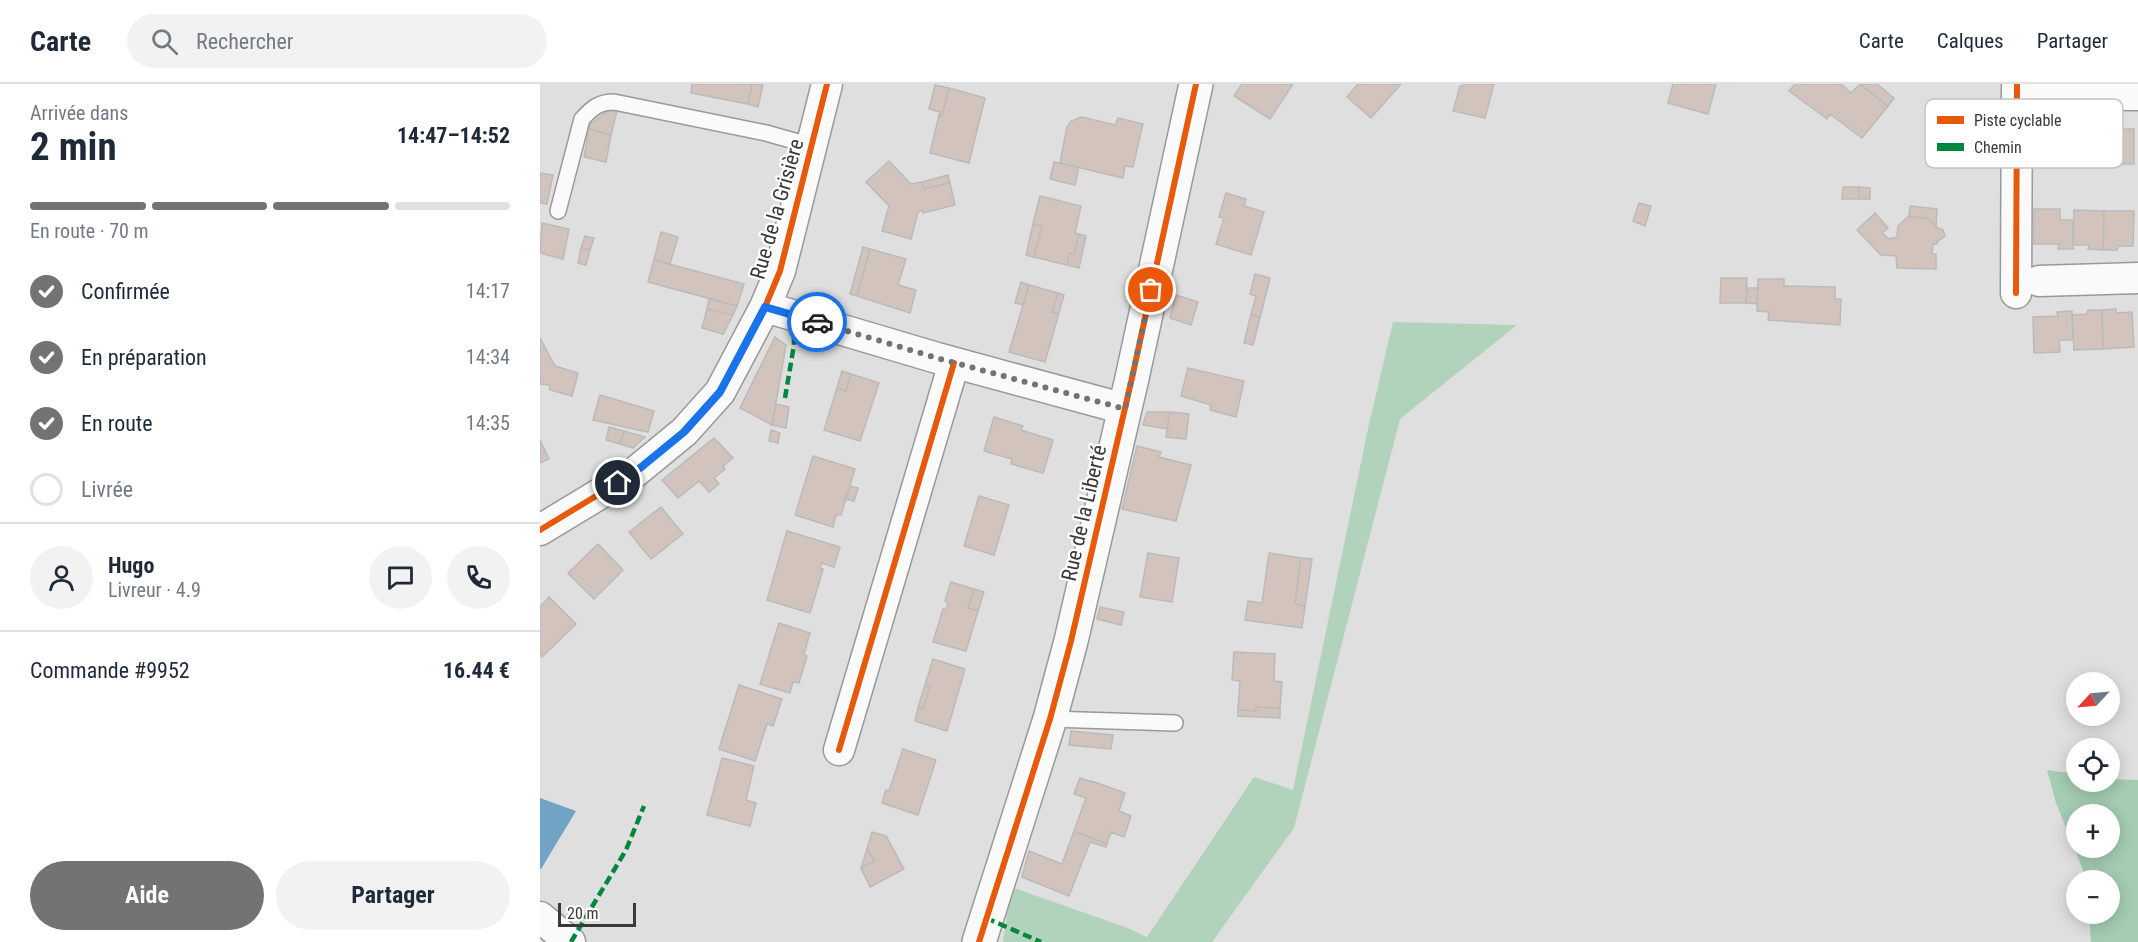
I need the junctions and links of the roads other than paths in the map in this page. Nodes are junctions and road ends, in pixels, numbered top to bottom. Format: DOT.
graph roads {
  1 [pos="827,84"];
  2 [pos="1196,84"];
  3 [pos="2029,89"];
  4 [pos="2138,95"];
  5 [pos="812,146"];
  6 [pos="2028,168"];
  7 [pos="558,211"];
  8 [pos="2138,278"];
  9 [pos="765,307"];
  10 [pos="954,363"];
  11 [pos="1125,409"];
  12 [pos="540,530"];
  13 [pos="1050,719"];
  14 [pos="1175,723"];
  15 [pos="839,750"];
  16 [pos="540,917"];
  17 [pos="570,942"];
  18 [pos="979,942"];
  1 -- 5 [label="street, Rue de la Grisière"];
  2 -- 11 [label="street, Rue de la Liberté"];
  3 -- 4 [label="street"];
  5 -- 7 [label="lane"];
  5 -- 9 [label="street, Rue de la Grisière"];
  6 -- 8 [label="street"];
  9 -- 10 [label="street"];
  9 -- 12 [label="street, Rue de la Grisière"];
  10 -- 11 [label="street"];
  10 -- 15 [label="street"];
  11 -- 13 [label="street, Rue de la Liberté"];
  13 -- 14 [label="lane"];
  13 -- 18 [label="street, Rue de la Liberté"];
  16 -- 17 [label="street"];
}
